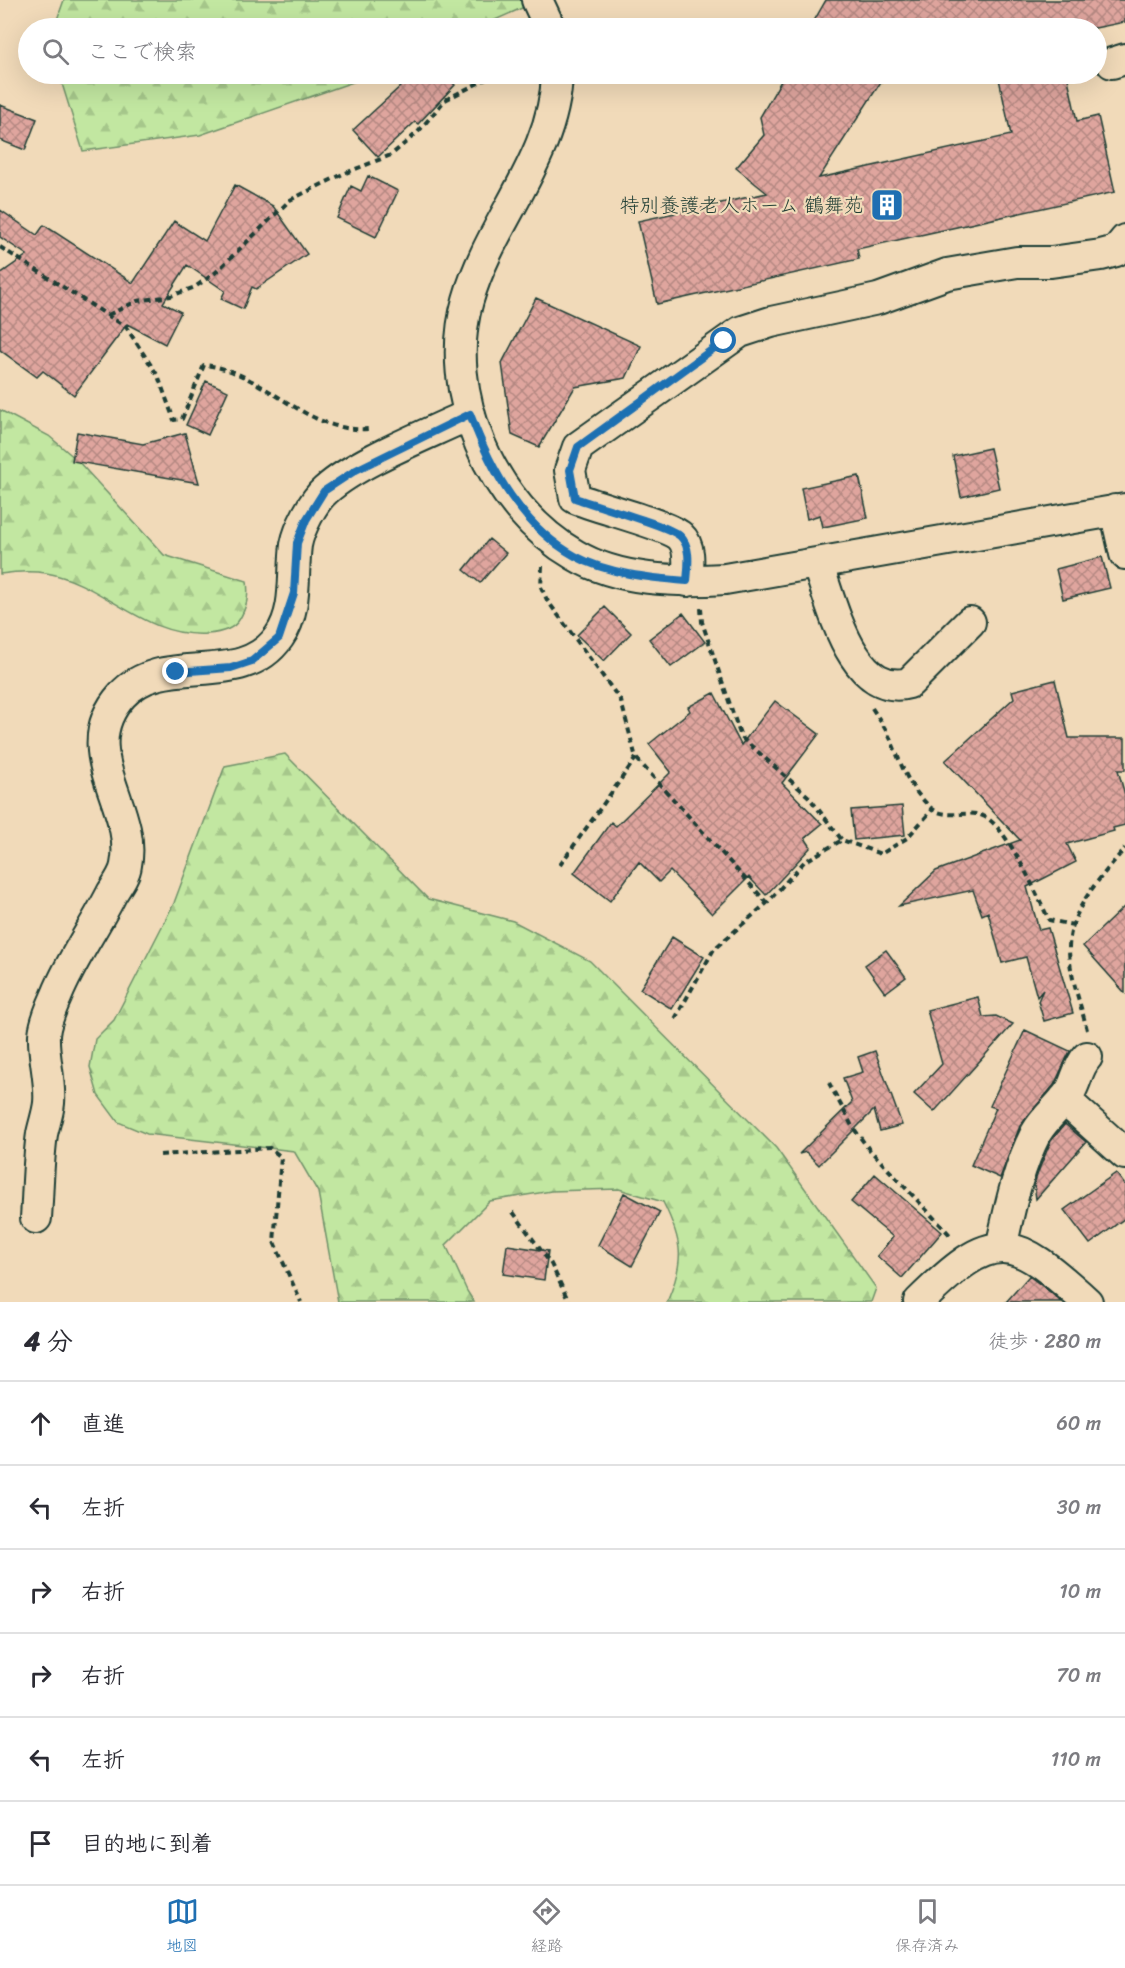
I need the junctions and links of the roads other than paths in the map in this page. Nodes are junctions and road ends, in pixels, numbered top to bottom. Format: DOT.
graph roads {
  1 [pos="537,0"];
  2 [pos="545,18"];
  3 [pos="556,84"];
  4 [pos="1125,240"];
  5 [pos="470,414"];
  6 [pos="1120,509"];
  7 [pos="1125,554"];
  8 [pos="817,563"];
  9 [pos="693,581"];
  10 [pos="970,622"];
  11 [pos="1087,1057"];
  12 [pos="1064,1099"];
  13 [pos="1125,1155"];
  14 [pos="36,1218"];
  15 [pos="1000,1248"];
  16 [pos="933,1297"];
  17 [pos="1087,1302"];
  1 -- 2 [label="street"];
  3 -- 5 [label="street"];
  4 -- 9 [label="street"];
  5 -- 9 [label="street"];
  5 -- 14 [label="street"];
  6 -- 7 [label="street"];
  6 -- 8 [label="street"];
  8 -- 9 [label="street"];
  8 -- 10 [label="street"];
  11 -- 12 [label="street"];
  12 -- 13 [label="street"];
  12 -- 15 [label="street"];
  15 -- 16 [label="street"];
  15 -- 17 [label="street"];
}
